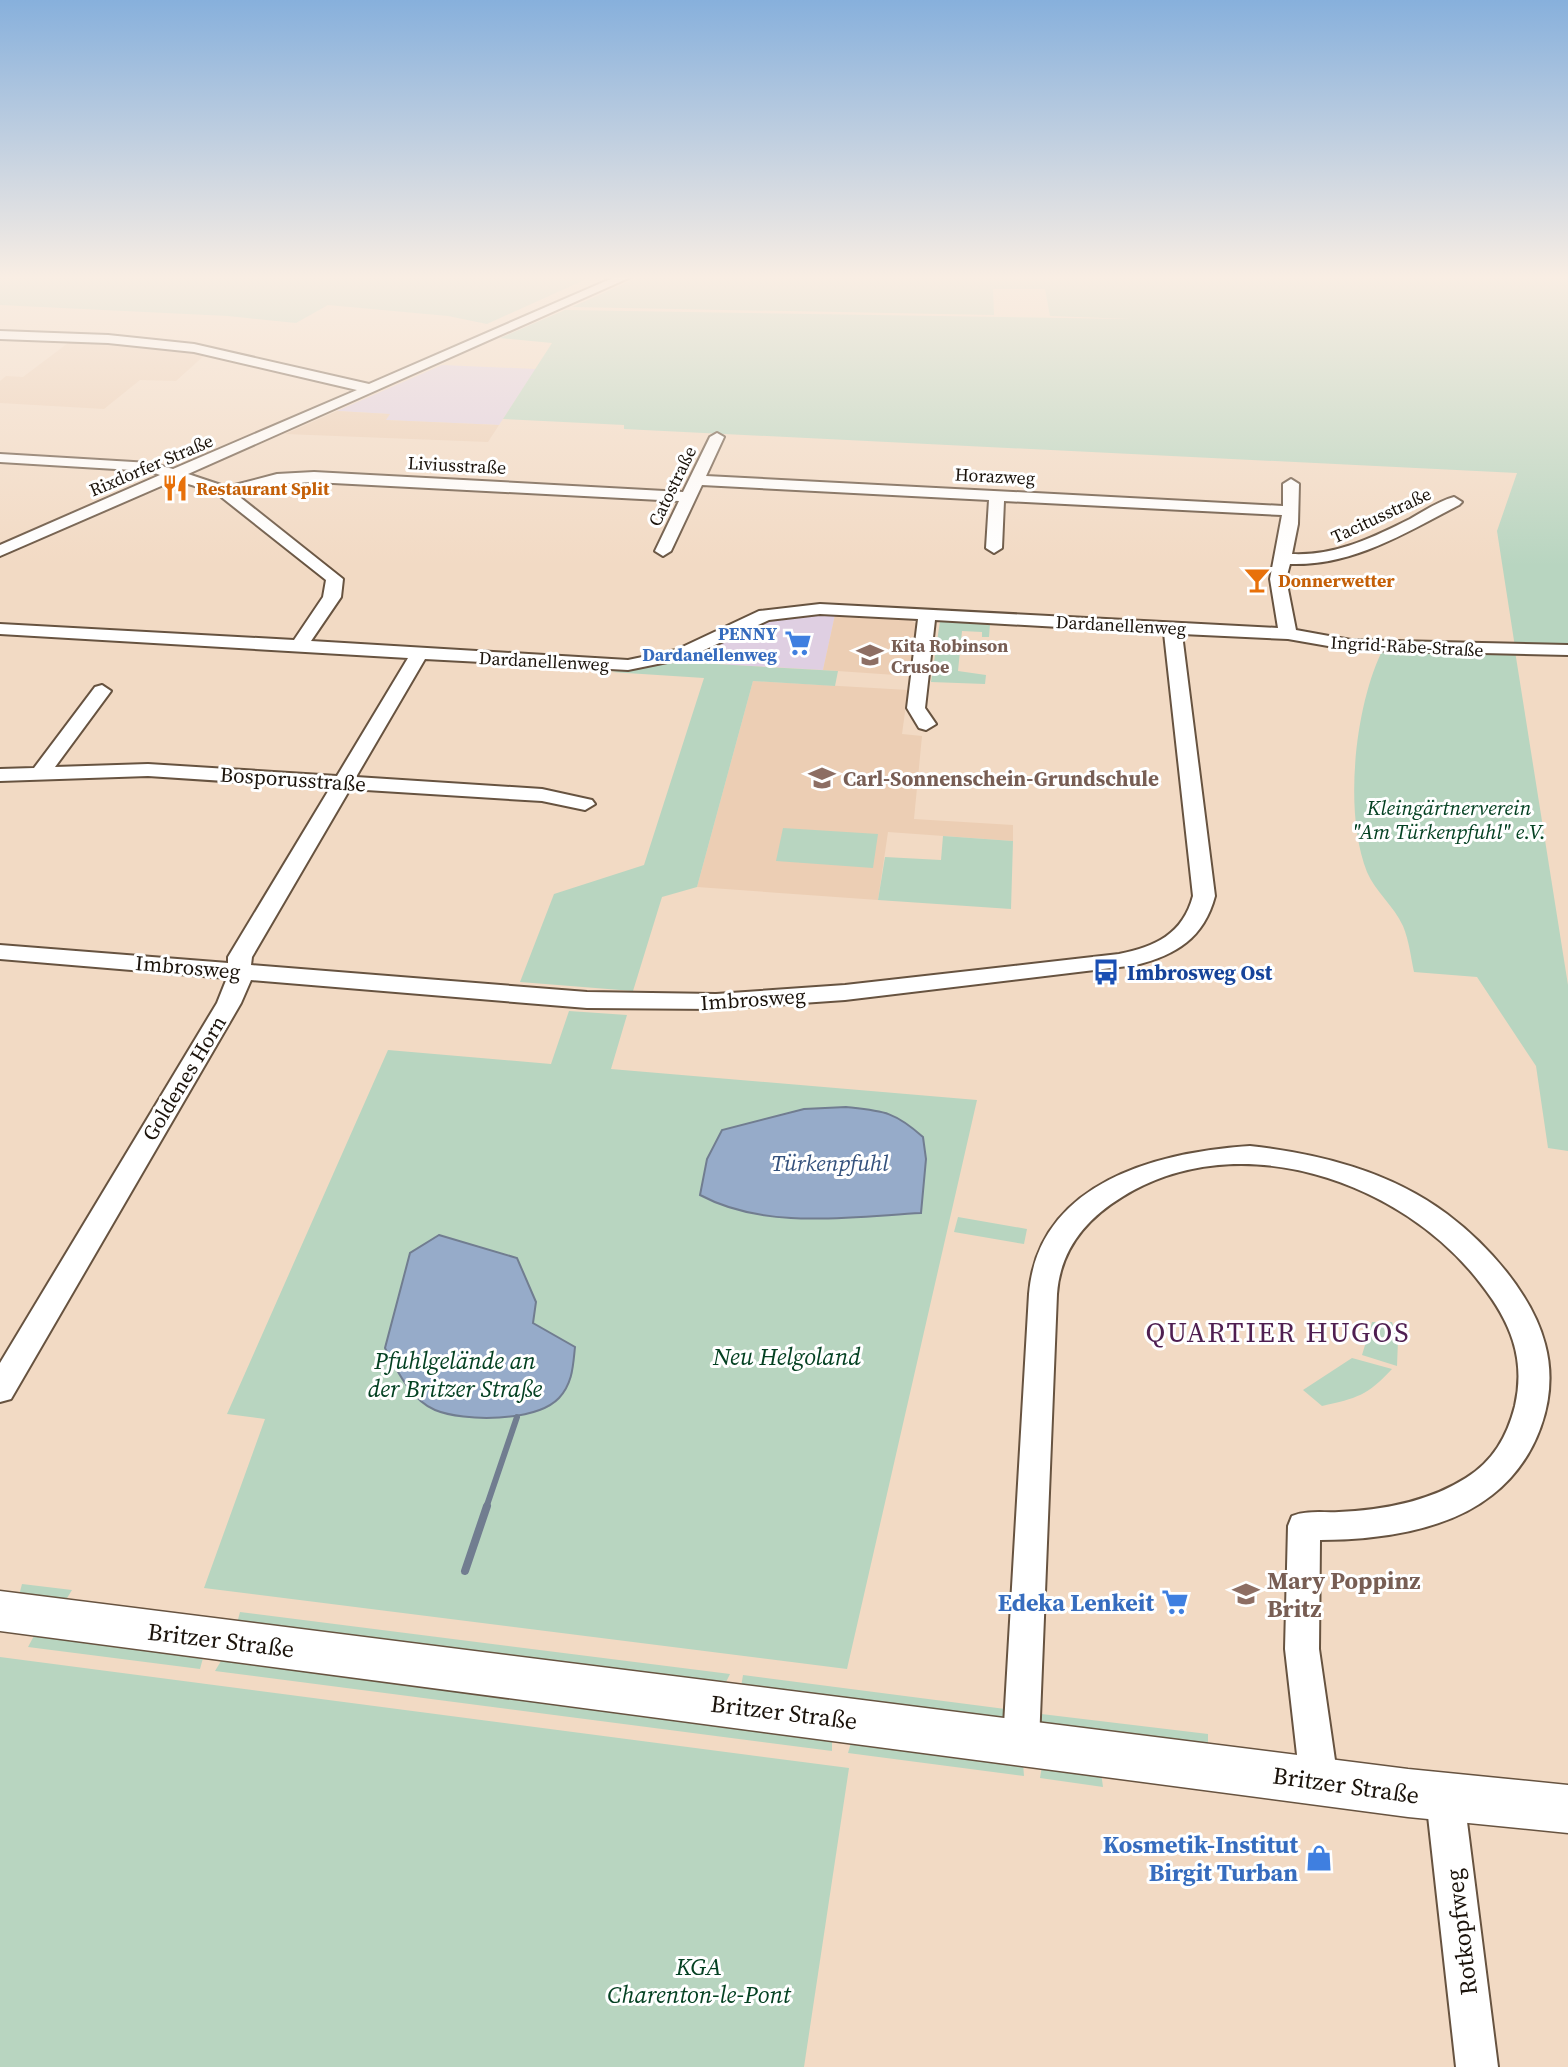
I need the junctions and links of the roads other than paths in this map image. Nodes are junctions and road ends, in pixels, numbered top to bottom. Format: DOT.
graph roads {
  1 [pos="306,373"];
  2 [pos="397,373"];
  3 [pos="366,387"];
  4 [pos="717,437"];
  5 [pos="0,458"];
  6 [pos="170,473"];
  7 [pos="696,480"];
  8 [pos="1291,484"];
  9 [pos="134,488"];
  10 [pos="225,492"];
  11 [pos="997,495"];
  12 [pos="688,496"];
  13 [pos="1454,502"];
  14 [pos="1291,511"];
  15 [pos="0,541"];
  16 [pos="994,548"];
  17 [pos="0,551"];
  18 [pos="663,551"];
  19 [pos="1282,559"];
  20 [pos="927,614"];
  21 [pos="1172,628"];
  22 [pos="0,629"];
  23 [pos="1288,634"];
  24 [pos="298,647"];
  25 [pos="1568,650"];
  26 [pos="419,654"];
  27 [pos="102,691"];
  28 [pos="926,724"];
  29 [pos="40,774"];
  30 [pos="0,775"];
  31 [pos="344,782"];
  32 [pos="585,804"];
  33 [pos="0,952"];
  34 [pos="238,971"];
  35 [pos="0,1390"];
  36 [pos="0,1611"];
  37 [pos="1021,1742"];
  38 [pos="1319,1781"];
  39 [pos="1445,1798"];
  40 [pos="1568,1809"];
  41 [pos="1477,2067"];
  1 -- 3 [label="street"];
  2 -- 3 [label="street, Rixdorfer Straße"];
  3 -- 6 [label="street, Rixdorfer Straße"];
  4 -- 7 [label="street, Catostraße"];
  5 -- 6 [label="street"];
  6 -- 9 [label="street, Rixdorfer Straße"];
  6 -- 10 [label="street"];
  7 -- 11 [label="street, Horazweg"];
  7 -- 12 [label="street, Catostraße"];
  8 -- 14 [label="street"];
  9 -- 15 [label="street, Rixdorfer Straße"];
  9 -- 17 [label="street, Rixdorfer Straße"];
  10 -- 12 [label="street, Liviusstraße"];
  10 -- 24 [label="street"];
  11 -- 14 [label="street, Horazweg"];
  11 -- 16 [label="street"];
  12 -- 18 [label="street, Catostraße"];
  13 -- 19 [label="street, Tacitusstraße"];
  14 -- 19 [label="street"];
  19 -- 23 [label="street"];
  20 -- 21 [label="street, Dardanellenweg"];
  20 -- 26 [label="street, Dardanellenweg"];
  20 -- 28 [label="street"];
  21 -- 23 [label="street, Dardanellenweg"];
  21 -- 34 [label="street, Imbrosweg"];
  22 -- 24 [label="street, Dardanellenweg"];
  23 -- 25 [label="street, Ingrid-Rabe-Straße"];
  24 -- 26 [label="street, Dardanellenweg"];
  26 -- 31 [label="street, Goldenes Horn"];
  27 -- 29 [label="street"];
  29 -- 30 [label="street, Bosporusstraße"];
  29 -- 31 [label="street, Bosporusstraße"];
  31 -- 32 [label="street, Bosporusstraße"];
  31 -- 34 [label="street, Goldenes Horn"];
  33 -- 34 [label="street, Imbrosweg"];
  34 -- 35 [label="street, Goldenes Horn"];
  36 -- 37 [label="main road, Britzer Straße"];
  37 -- 38 [label="main road, Britzer Straße"];
  37 -- 38 [label="street"];
  38 -- 39 [label="main road, Britzer Straße"];
  39 -- 40 [label="main road, Britzer Straße"];
  39 -- 41 [label="street, Rotkopfweg"];
}
